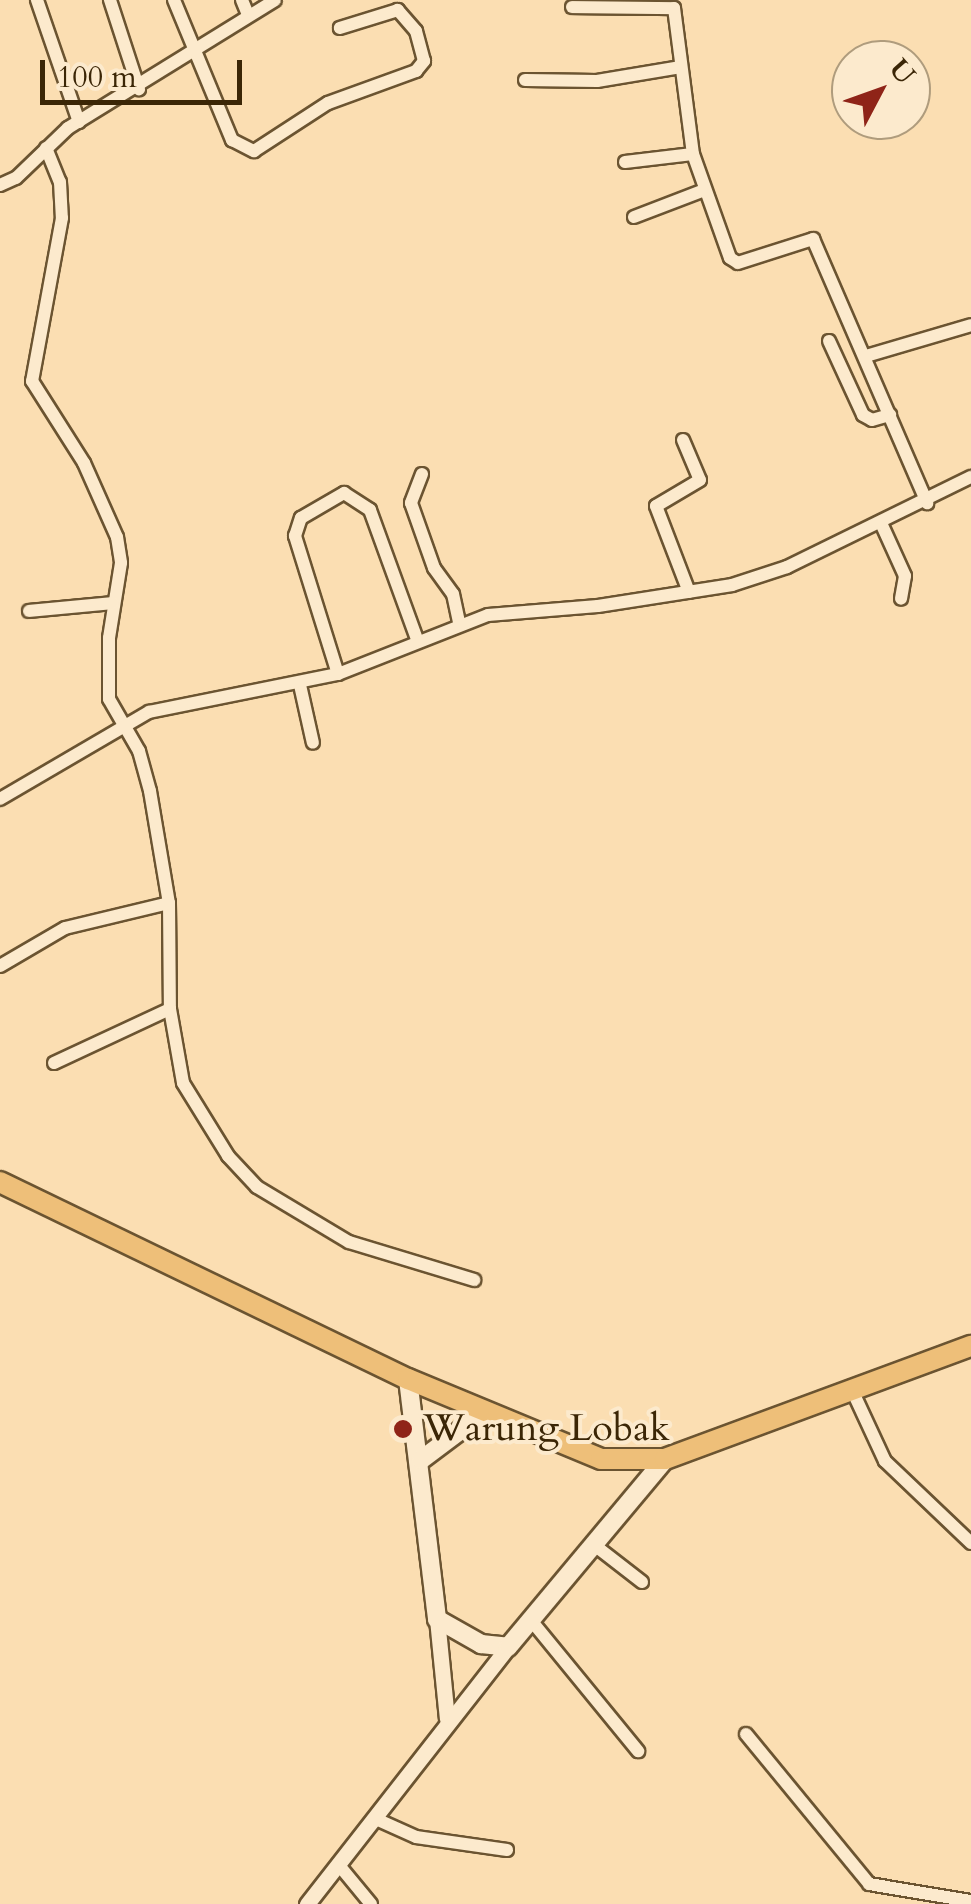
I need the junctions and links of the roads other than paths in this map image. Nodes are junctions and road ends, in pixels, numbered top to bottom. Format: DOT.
graph roads {
  1 [pos="36,0"];
  2 [pos="110,0"];
  3 [pos="174,0"];
  4 [pos="242,0"];
  5 [pos="275,0"];
  6 [pos="572,7"];
  7 [pos="248,14"];
  8 [pos="340,28"];
  9 [pos="192,52"];
  10 [pos="681,67"];
  11 [pos="525,80"];
  12 [pos="139,89"];
  13 [pos="79,122"];
  14 [pos="46,148"];
  15 [pos="692,154"];
  16 [pos="625,162"];
  17 [pos="0,184"];
  18 [pos="702,191"];
  19 [pos="634,216"];
  20 [pos="971,324"];
  21 [pos="829,342"];
  22 [pos="866,356"];
  23 [pos="890,415"];
  24 [pos="683,440"];
  25 [pos="422,474"];
  26 [pos="971,476"];
  27 [pos="927,502"];
  28 [pos="882,523"];
  29 [pos="689,592"];
  30 [pos="900,599"];
  31 [pos="106,604"];
  32 [pos="29,611"];
  33 [pos="459,623"];
  34 [pos="418,640"];
  35 [pos="338,674"];
  36 [pos="300,685"];
  37 [pos="115,730"];
  38 [pos="314,743"];
  39 [pos="0,799"];
  40 [pos="158,904"];
  41 [pos="0,966"];
  42 [pos="163,1011"];
  43 [pos="54,1062"];
  44 [pos="0,1182"];
  45 [pos="474,1280"];
  46 [pos="971,1346"];
  47 [pos="408,1379"];
  48 [pos="852,1390"];
  49 [pos="485,1412"];
  50 [pos="665,1458"];
  51 [pos="421,1460"];
  52 [pos="627,1460"];
  53 [pos="640,1490"];
  54 [pos="971,1543"];
  55 [pos="593,1544"];
  56 [pos="642,1582"];
  57 [pos="438,1619"];
  58 [pos="530,1619"];
  59 [pos="508,1647"];
  60 [pos="447,1719"];
  61 [pos="746,1734"];
  62 [pos="638,1751"];
  63 [pos="376,1819"];
  64 [pos="508,1850"];
  65 [pos="338,1864"];
  66 [pos="971,1902"];
  67 [pos="307,1904"];
  68 [pos="371,1904"];
  1 -- 13 [label="street"];
  2 -- 12 [label="street"];
  3 -- 9 [label="street"];
  4 -- 7 [label="street"];
  5 -- 7 [label="street"];
  6 -- 10 [label="street"];
  7 -- 9 [label="street"];
  8 -- 9 [label="street"];
  9 -- 12 [label="street"];
  10 -- 11 [label="street"];
  10 -- 15 [label="street"];
  12 -- 13 [label="street"];
  13 -- 14 [label="street"];
  14 -- 17 [label="street"];
  14 -- 31 [label="street"];
  15 -- 16 [label="street"];
  15 -- 18 [label="street"];
  18 -- 19 [label="street"];
  18 -- 22 [label="street"];
  20 -- 22 [label="street"];
  21 -- 23 [label="street"];
  22 -- 23 [label="street"];
  23 -- 27 [label="street"];
  24 -- 29 [label="street"];
  25 -- 33 [label="street"];
  26 -- 27 [label="street"];
  27 -- 28 [label="street"];
  28 -- 29 [label="street"];
  28 -- 30 [label="street"];
  29 -- 33 [label="street"];
  31 -- 32 [label="street"];
  31 -- 37 [label="street"];
  33 -- 34 [label="street"];
  34 -- 35 [label="street"];
  34 -- 35 [label="street"];
  35 -- 36 [label="street"];
  36 -- 37 [label="street"];
  36 -- 38 [label="street"];
  37 -- 39 [label="street"];
  37 -- 40 [label="street"];
  40 -- 41 [label="street"];
  40 -- 42 [label="street"];
  42 -- 43 [label="street"];
  42 -- 45 [label="street"];
  44 -- 47 [label="main road"];
  46 -- 48 [label="main road"];
  47 -- 49 [label="main road"];
  47 -- 51 [label="main road"];
  48 -- 50 [label="main road"];
  48 -- 54 [label="street"];
  49 -- 51 [label="main road"];
  49 -- 52 [label="main road"];
  50 -- 52 [label="main road"];
  50 -- 53 [label="main road"];
  51 -- 57 [label="main road"];
  52 -- 53 [label="main road"];
  53 -- 55 [label="main road"];
  55 -- 56 [label="street"];
  55 -- 58 [label="main road"];
  57 -- 59 [label="main road"];
  57 -- 60 [label="street"];
  58 -- 59 [label="main road"];
  58 -- 62 [label="street"];
  59 -- 60 [label="street"];
  60 -- 63 [label="street"];
  61 -- 66 [label="street"];
  63 -- 64 [label="street"];
  63 -- 65 [label="street"];
  65 -- 67 [label="street"];
  65 -- 68 [label="street"];
}
